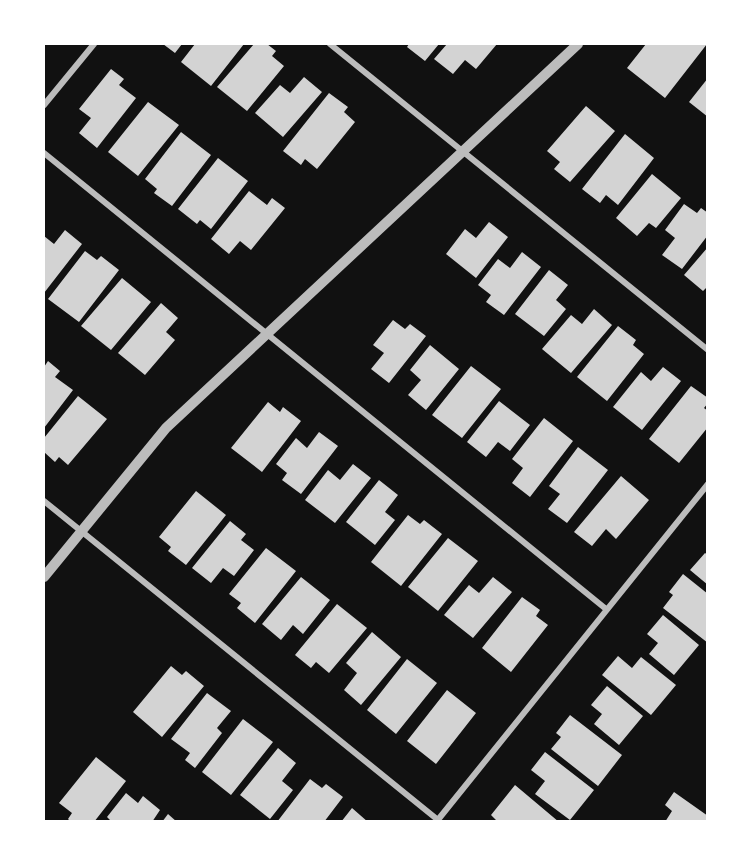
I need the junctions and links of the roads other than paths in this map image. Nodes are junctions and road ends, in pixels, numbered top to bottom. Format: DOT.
graph roads {
  1 [pos="94,44"];
  2 [pos="330,44"];
  3 [pos="578,44"];
  4 [pos="44,105"];
  5 [pos="463,151"];
  6 [pos="44,153"];
  7 [pos="267,334"];
  8 [pos="708,350"];
  9 [pos="708,484"];
  10 [pos="44,501"];
  11 [pos="80,531"];
  12 [pos="44,577"];
  13 [pos="606,609"];
  14 [pos="437,821"];
  1 -- 4 [label="street"];
  2 -- 5 [label="street"];
  3 -- 5 [label="street"];
  5 -- 7 [label="street"];
  5 -- 8 [label="street"];
  6 -- 7 [label="street"];
  7 -- 11 [label="street"];
  7 -- 13 [label="street"];
  9 -- 13 [label="street"];
  10 -- 11 [label="street"];
  11 -- 12 [label="street"];
  11 -- 14 [label="street"];
  13 -- 14 [label="street"];
}
